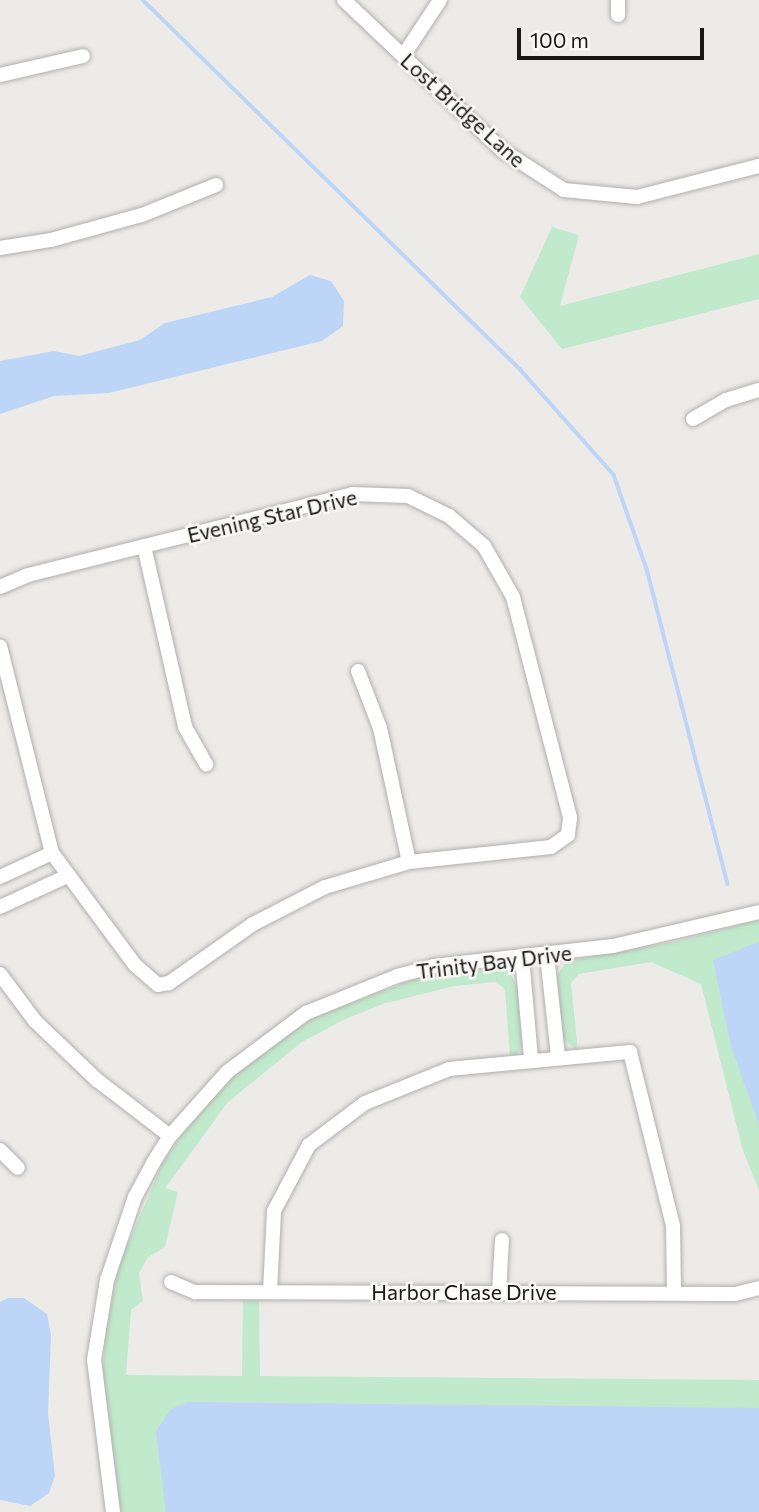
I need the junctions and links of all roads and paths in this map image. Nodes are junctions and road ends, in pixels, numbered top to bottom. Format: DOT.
graph roads {
  1 [pos="344,0"];
  2 [pos="440,0"];
  3 [pos="83,56"];
  4 [pos="403,56"];
  5 [pos="0,75"];
  6 [pos="759,166"];
  7 [pos="216,185"];
  8 [pos="0,248"];
  9 [pos="759,390"];
  10 [pos="693,419"];
  11 [pos="144,546"];
  12 [pos="0,587"];
  13 [pos="0,646"];
  14 [pos="358,671"];
  15 [pos="206,764"];
  16 [pos="52,853"];
  17 [pos="409,862"];
  18 [pos="0,877"];
  19 [pos="65,877"];
  20 [pos="0,907"];
  21 [pos="759,912"];
  22 [pos="547,955"];
  23 [pos="522,957"];
  24 [pos="0,974"];
  25 [pos="558,1056"];
  26 [pos="531,1058"];
  27 [pos="170,1136"];
  28 [pos="0,1150"];
  29 [pos="18,1168"];
  30 [pos="502,1240"];
  31 [pos="171,1282"];
  32 [pos="759,1287"];
  33 [pos="270,1291"];
  34 [pos="499,1293"];
  35 [pos="674,1293"];
  36 [pos="113,1512"];
  1 -- 4 [label="street, Lost Bridge Lane"];
  2 -- 4 [label="street"];
  3 -- 5 [label="street"];
  4 -- 6 [label="street, Lost Bridge Lane"];
  7 -- 8 [label="street"];
  9 -- 10 [label="street"];
  11 -- 12 [label="street, Evening Star Drive"];
  11 -- 15 [label="street"];
  11 -- 17 [label="street, Evening Star Drive"];
  13 -- 16 [label="street"];
  14 -- 17 [label="street"];
  16 -- 18 [label="street"];
  16 -- 19 [label="street"];
  17 -- 19 [label="street"];
  19 -- 20 [label="street"];
  21 -- 22 [label="street, Trinity Bay Drive"];
  22 -- 23 [label="street, Trinity Bay Drive"];
  22 -- 25 [label="street"];
  23 -- 26 [label="street"];
  23 -- 27 [label="street, Trinity Bay Drive"];
  24 -- 27 [label="street"];
  25 -- 26 [label="street"];
  25 -- 35 [label="street"];
  26 -- 33 [label="street"];
  27 -- 36 [label="street, Trinity Bay Drive"];
  28 -- 29 [label="street"];
  30 -- 34 [label="street"];
  31 -- 33 [label="street, Harbor Chase Drive"];
  32 -- 35 [label="street, Harbor Chase Drive"];
  33 -- 34 [label="street, Harbor Chase Drive"];
  34 -- 35 [label="street, Harbor Chase Drive"];
}
